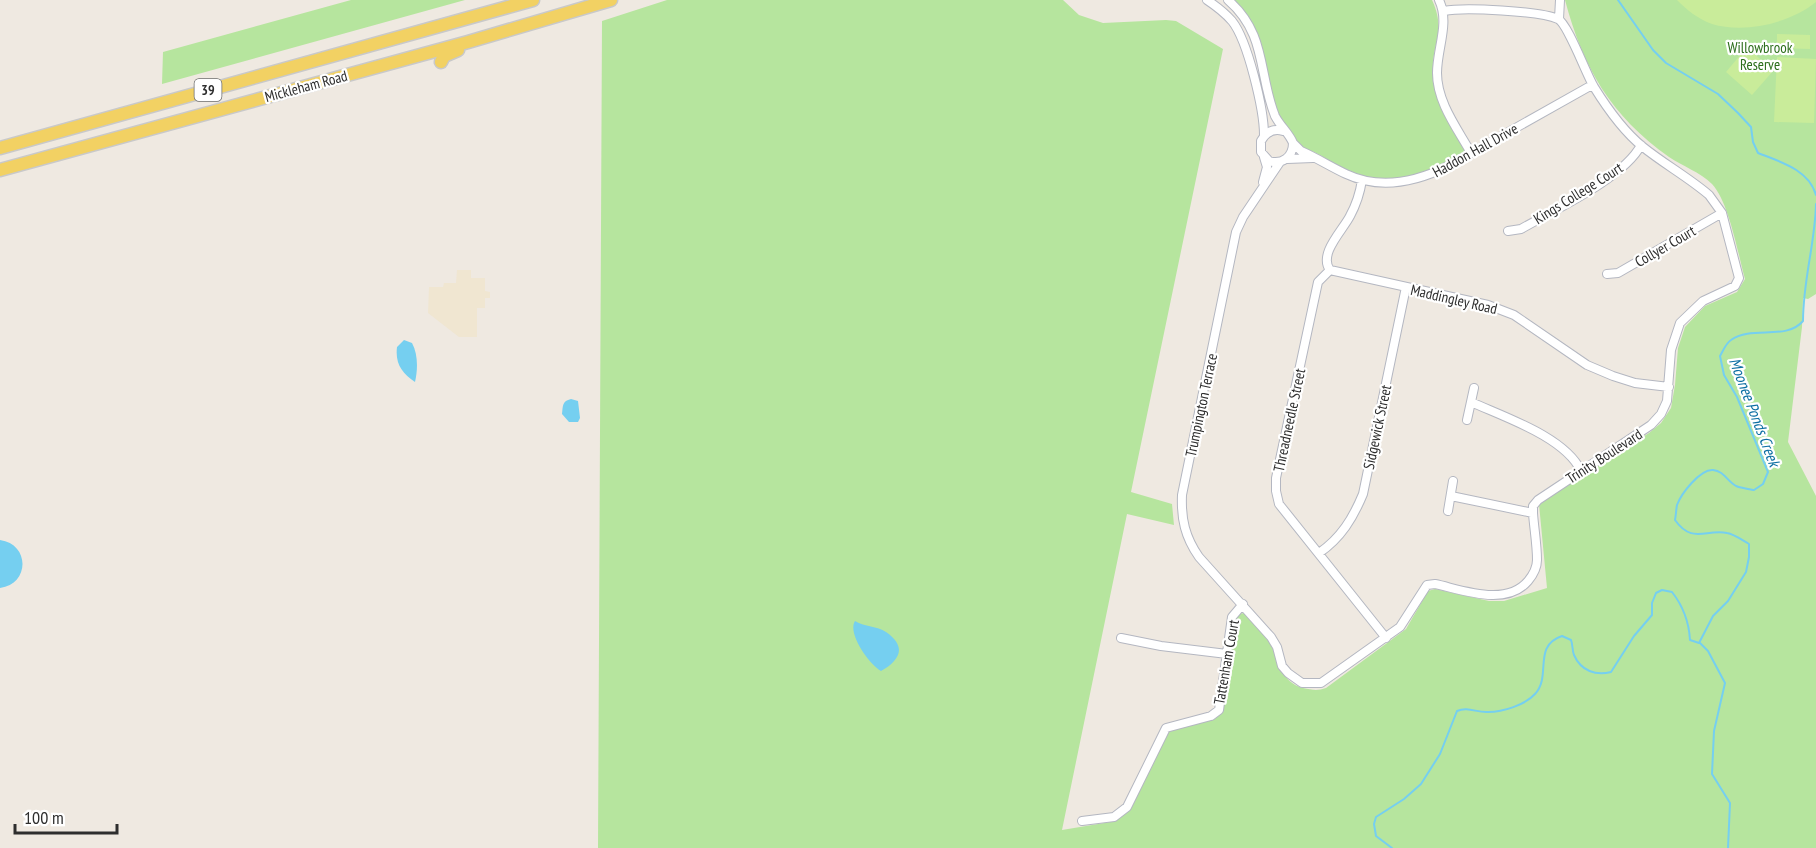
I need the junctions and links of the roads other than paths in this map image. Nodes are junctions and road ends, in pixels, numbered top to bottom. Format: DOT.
graph roads {
  1 [pos="533,0"];
  2 [pos="611,0"];
  3 [pos="1207,0"];
  4 [pos="1228,0"];
  5 [pos="1439,0"];
  6 [pos="1560,0"];
  7 [pos="1444,11"];
  8 [pos="1558,19"];
  9 [pos="433,28"];
  10 [pos="468,42"];
  11 [pos="434,51"];
  12 [pos="441,62"];
  13 [pos="1592,85"];
  14 [pos="218,88"];
  15 [pos="211,112"];
  16 [pos="1284,131"];
  17 [pos="1264,135"];
  18 [pos="1293,143"];
  19 [pos="1641,145"];
  20 [pos="0,148"];
  21 [pos="1471,153"];
  22 [pos="1264,157"];
  23 [pos="1318,158"];
  24 [pos="1283,160"];
  25 [pos="0,170"];
  26 [pos="1362,180"];
  27 [pos="1259,192"];
  28 [pos="1722,213"];
  29 [pos="1508,231"];
  30 [pos="1330,270"];
  31 [pos="1607,274"];
  32 [pos="1406,287"];
  33 [pos="1669,387"];
  34 [pos="1474,388"];
  35 [pos="1471,402"];
  36 [pos="1467,420"];
  37 [pos="1581,471"];
  38 [pos="1453,481"];
  39 [pos="1451,496"];
  40 [pos="1448,511"];
  41 [pos="1533,513"];
  42 [pos="1320,553"];
  43 [pos="1243,604"];
  44 [pos="1121,638"];
  45 [pos="1386,638"];
  46 [pos="1227,654"];
  47 [pos="1082,821"];
  1 -- 9 [label="main road, Mickleham Road / 39"];
  2 -- 10 [label="main road, Mickleham Road / 39"];
  3 -- 17 [label="street"];
  4 -- 16 [label="street"];
  5 -- 7 [label="street"];
  6 -- 8 [label="street"];
  7 -- 8 [label="street"];
  7 -- 21 [label="street"];
  8 -- 13 [label="street, Trinity Boulevard"];
  9 -- 11 [label="main road"];
  9 -- 14 [label="main road, Mickleham Road / 39"];
  10 -- 11 [label="main road, Mickleham Road / 39"];
  10 -- 12 [label="main road"];
  11 -- 15 [label="main road, Mickleham Road / 39"];
  13 -- 19 [label="street, Trinity Boulevard"];
  13 -- 21 [label="street, Haddon Hall Drive"];
  14 -- 15 [label="main road"];
  14 -- 20 [label="main road, Mickleham Road / 39"];
  15 -- 25 [label="main road, Mickleham Road / 39"];
  16 -- 17 [label="street"];
  16 -- 18 [label="street"];
  17 -- 22 [label="street"];
  18 -- 23 [label="street, Haddon Hall Drive"];
  18 -- 24 [label="street"];
  19 -- 28 [label="street, Trinity Boulevard"];
  19 -- 29 [label="street, Kings College Court"];
  21 -- 26 [label="street, Haddon Hall Drive"];
  22 -- 24 [label="street"];
  22 -- 27 [label="street, Trumpington Terrace"];
  23 -- 24 [label="street"];
  23 -- 26 [label="street, Haddon Hall Drive"];
  24 -- 27 [label="street, Trumpington Terrace"];
  26 -- 30 [label="street, Threadneedle Street"];
  27 -- 43 [label="street, Trumpington Terrace"];
  28 -- 31 [label="street, Collyer Court"];
  28 -- 33 [label="street, Trinity Boulevard"];
  30 -- 32 [label="street, Maddingley Road"];
  30 -- 42 [label="street, Threadneedle Street"];
  32 -- 33 [label="street, Maddingley Road"];
  32 -- 42 [label="street, Sidgewick Street"];
  33 -- 37 [label="street, Trinity Boulevard"];
  34 -- 35 [label="street"];
  35 -- 36 [label="street"];
  35 -- 37 [label="street"];
  37 -- 41 [label="street, Trinity Boulevard"];
  38 -- 39 [label="street"];
  39 -- 40 [label="street"];
  39 -- 41 [label="street"];
  41 -- 45 [label="street"];
  42 -- 45 [label="street, Threadneedle Street"];
  43 -- 45 [label="street"];
  43 -- 46 [label="street, Tattenham Court"];
  44 -- 46 [label="street"];
  46 -- 47 [label="street, Tattenham Court"];
}
